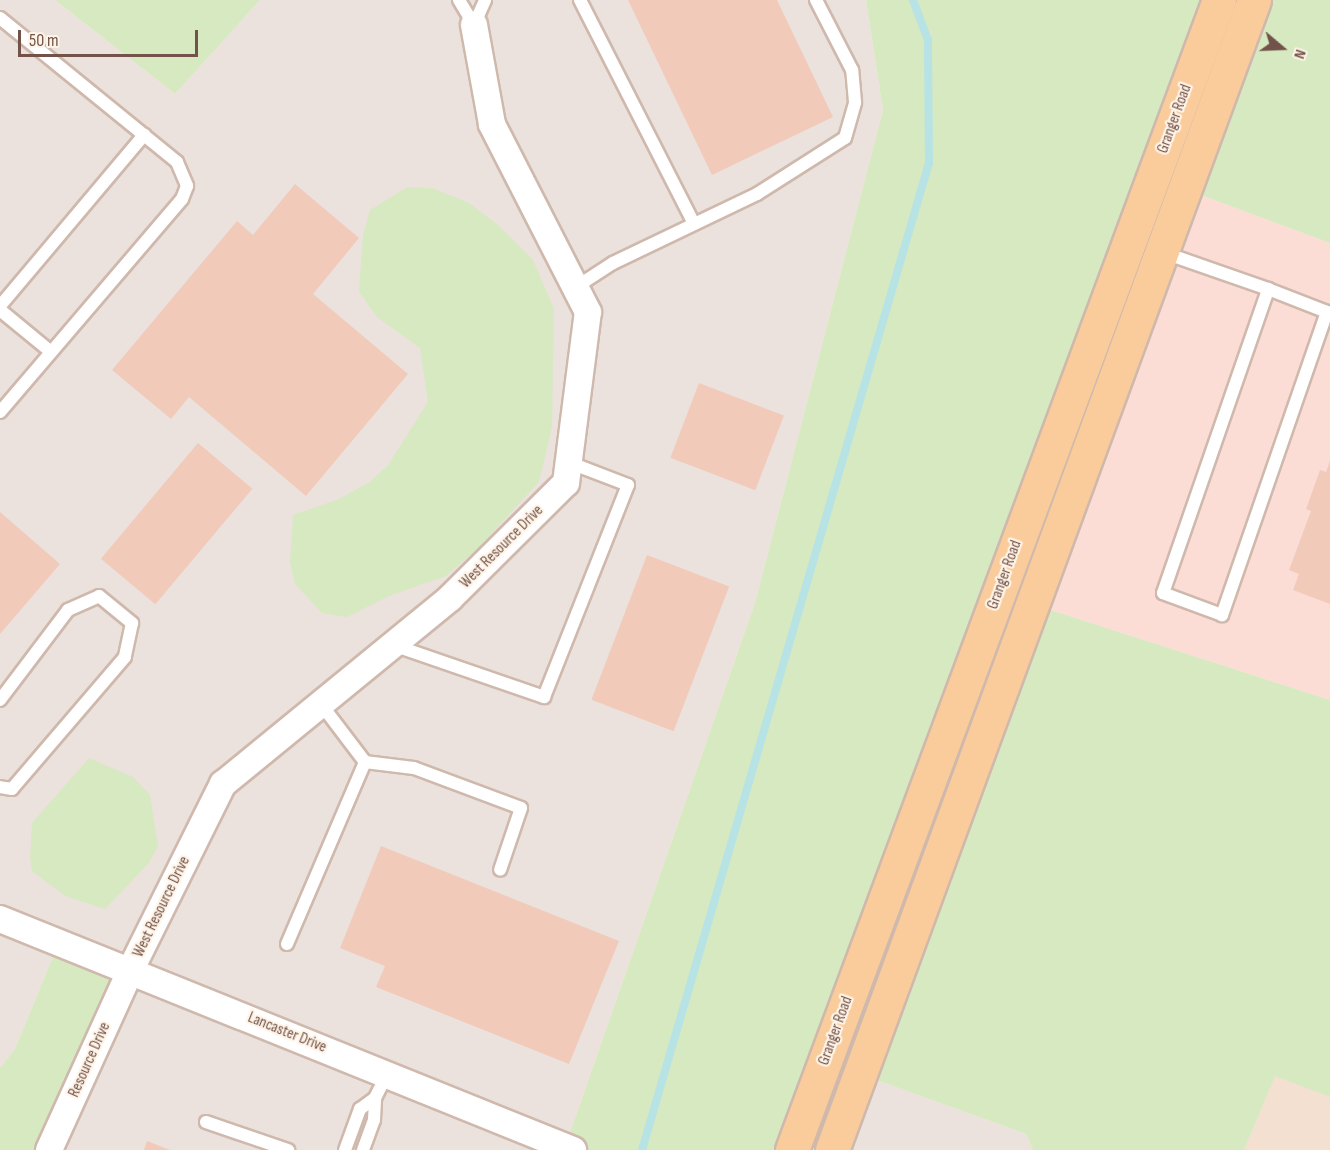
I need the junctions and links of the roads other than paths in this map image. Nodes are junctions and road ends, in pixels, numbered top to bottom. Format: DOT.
graph roads {
  1 [pos="459,0"];
  2 [pos="485,0"];
  3 [pos="580,0"];
  4 [pos="816,0"];
  5 [pos="1219,0"];
  6 [pos="1254,0"];
  7 [pos="0,18"];
  8 [pos="474,25"];
  9 [pos="144,135"];
  10 [pos="694,224"];
  11 [pos="1161,252"];
  12 [pos="576,287"];
  13 [pos="1268,289"];
  14 [pos="0,308"];
  15 [pos="51,352"];
  16 [pos="0,412"];
  17 [pos="568,462"];
  18 [pos="393,645"];
  19 [pos="0,700"];
  20 [pos="321,704"];
  21 [pos="365,762"];
  22 [pos="0,787"];
  23 [pos="500,870"];
  24 [pos="0,919"];
  25 [pos="287,945"];
  26 [pos="131,969"];
  27 [pos="387,1074"];
  28 [pos="375,1098"];
  29 [pos="206,1122"];
  30 [pos="49,1150"];
  31 [pos="288,1150"];
  32 [pos="345,1150"];
  33 [pos="363,1150"];
  34 [pos="573,1150"];
  35 [pos="792,1150"];
  36 [pos="832,1150"];
  1 -- 8 [label="lane"];
  2 -- 8 [label="lane"];
  3 -- 10 [label="lane"];
  4 -- 10 [label="lane"];
  5 -- 35 [label="main road, Granger Road"];
  6 -- 11 [label="main road, Granger Road"];
  7 -- 9 [label="lane"];
  8 -- 12 [label="street, West Resource Drive"];
  9 -- 14 [label="lane"];
  9 -- 15 [label="lane"];
  10 -- 12 [label="lane"];
  11 -- 13 [label="lane"];
  11 -- 36 [label="main road, Granger Road"];
  12 -- 17 [label="street, West Resource Drive"];
  13 -- 13 [label="lane"];
  14 -- 15 [label="lane"];
  15 -- 16 [label="lane"];
  17 -- 18 [label="street, West Resource Drive"];
  17 -- 18 [label="lane"];
  18 -- 20 [label="street, West Resource Drive"];
  19 -- 22 [label="lane"];
  20 -- 21 [label="lane"];
  20 -- 26 [label="street, West Resource Drive"];
  21 -- 23 [label="lane"];
  21 -- 25 [label="lane"];
  24 -- 26 [label="street, Lancaster Drive"];
  26 -- 27 [label="street, Lancaster Drive"];
  26 -- 30 [label="street, Resource Drive"];
  27 -- 28 [label="lane"];
  27 -- 34 [label="street, Lancaster Drive"];
  28 -- 32 [label="lane"];
  28 -- 33 [label="lane"];
  29 -- 31 [label="lane"];
}
